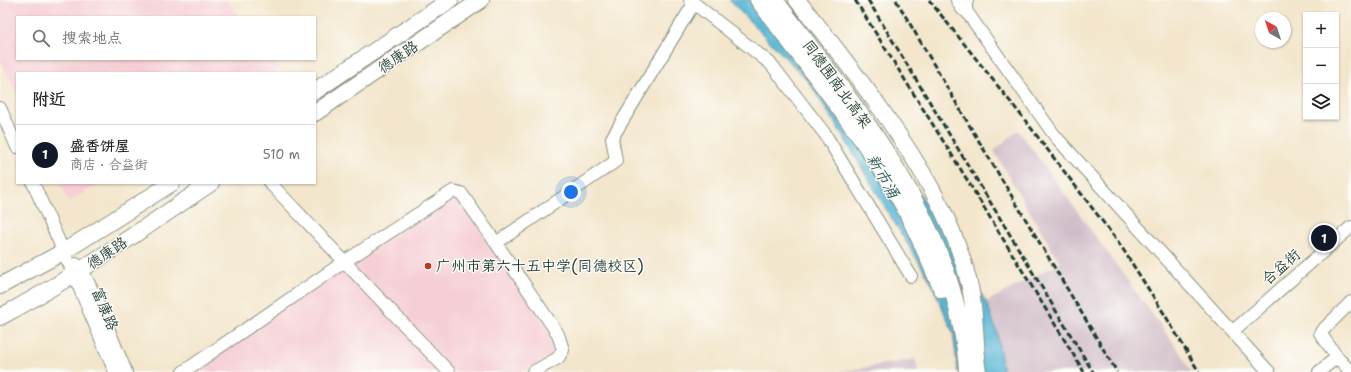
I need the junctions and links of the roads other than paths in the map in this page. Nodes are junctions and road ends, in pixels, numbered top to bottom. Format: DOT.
graph roads {
  1 [pos="446,0"];
  2 [pos="450,0"];
  3 [pos="481,0"];
  4 [pos="758,0"];
  5 [pos="775,0"];
  6 [pos="788,0"];
  7 [pos="797,0"];
  8 [pos="692,2"];
  9 [pos="964,3"];
  10 [pos="434,11"];
  11 [pos="316,90"];
  12 [pos="0,108"];
  13 [pos="316,112"];
  14 [pos="16,145"];
  15 [pos="33,184"];
  16 [pos="170,184"];
  17 [pos="210,184"];
  18 [pos="271,184"];
  19 [pos="1351,227"];
  20 [pos="496,243"];
  21 [pos="63,252"];
  22 [pos="344,262"];
  23 [pos="78,272"];
  24 [pos="911,276"];
  25 [pos="0,286"];
  26 [pos="1351,302"];
  27 [pos="0,317"];
  28 [pos="1233,331"];
  29 [pos="964,341"];
  30 [pos="1337,357"];
  31 [pos="974,371"];
  32 [pos="115,372"];
  33 [pos="126,372"];
  34 [pos="183,372"];
  35 [pos="448,372"];
  36 [pos="533,372"];
  37 [pos="1269,372"];
  38 [pos="1319,372"];
  39 [pos="1351,372"];
  1 -- 10 [label="street"];
  2 -- 10 [label="main road, 德康路"];
  3 -- 13 [label="main road, 德康路"];
  4 -- 29 [label="main road"];
  5 -- 29 [label="main road, 同德围南北高架"];
  6 -- 31 [label="main road, 同德围南北高架"];
  7 -- 31 [label="main road"];
  8 -- 20 [label="street"];
  8 -- 24 [label="street"];
  9 -- 28 [label="street"];
  10 -- 11 [label="main road, 德康路"];
  12 -- 14 [label="street"];
  15 -- 21 [label="street, 富康路"];
  16 -- 21 [label="main road, 德康路"];
  17 -- 23 [label="main road, 德康路"];
  18 -- 22 [label="street"];
  19 -- 28 [label="street, 合益街"];
  20 -- 22 [label="street"];
  20 -- 36 [label="street"];
  21 -- 23 [label="street, 富康路"];
  21 -- 25 [label="main road, 德康路"];
  22 -- 34 [label="street"];
  22 -- 35 [label="street"];
  23 -- 27 [label="main road, 德康路"];
  23 -- 32 [label="street, 富康路"];
  23 -- 33 [label="street, 富康路"];
  26 -- 30 [label="street"];
  28 -- 37 [label="street"];
  29 -- 31 [label="main road, 同德围南北高架"];
  30 -- 38 [label="street"];
  30 -- 39 [label="street"];
}
